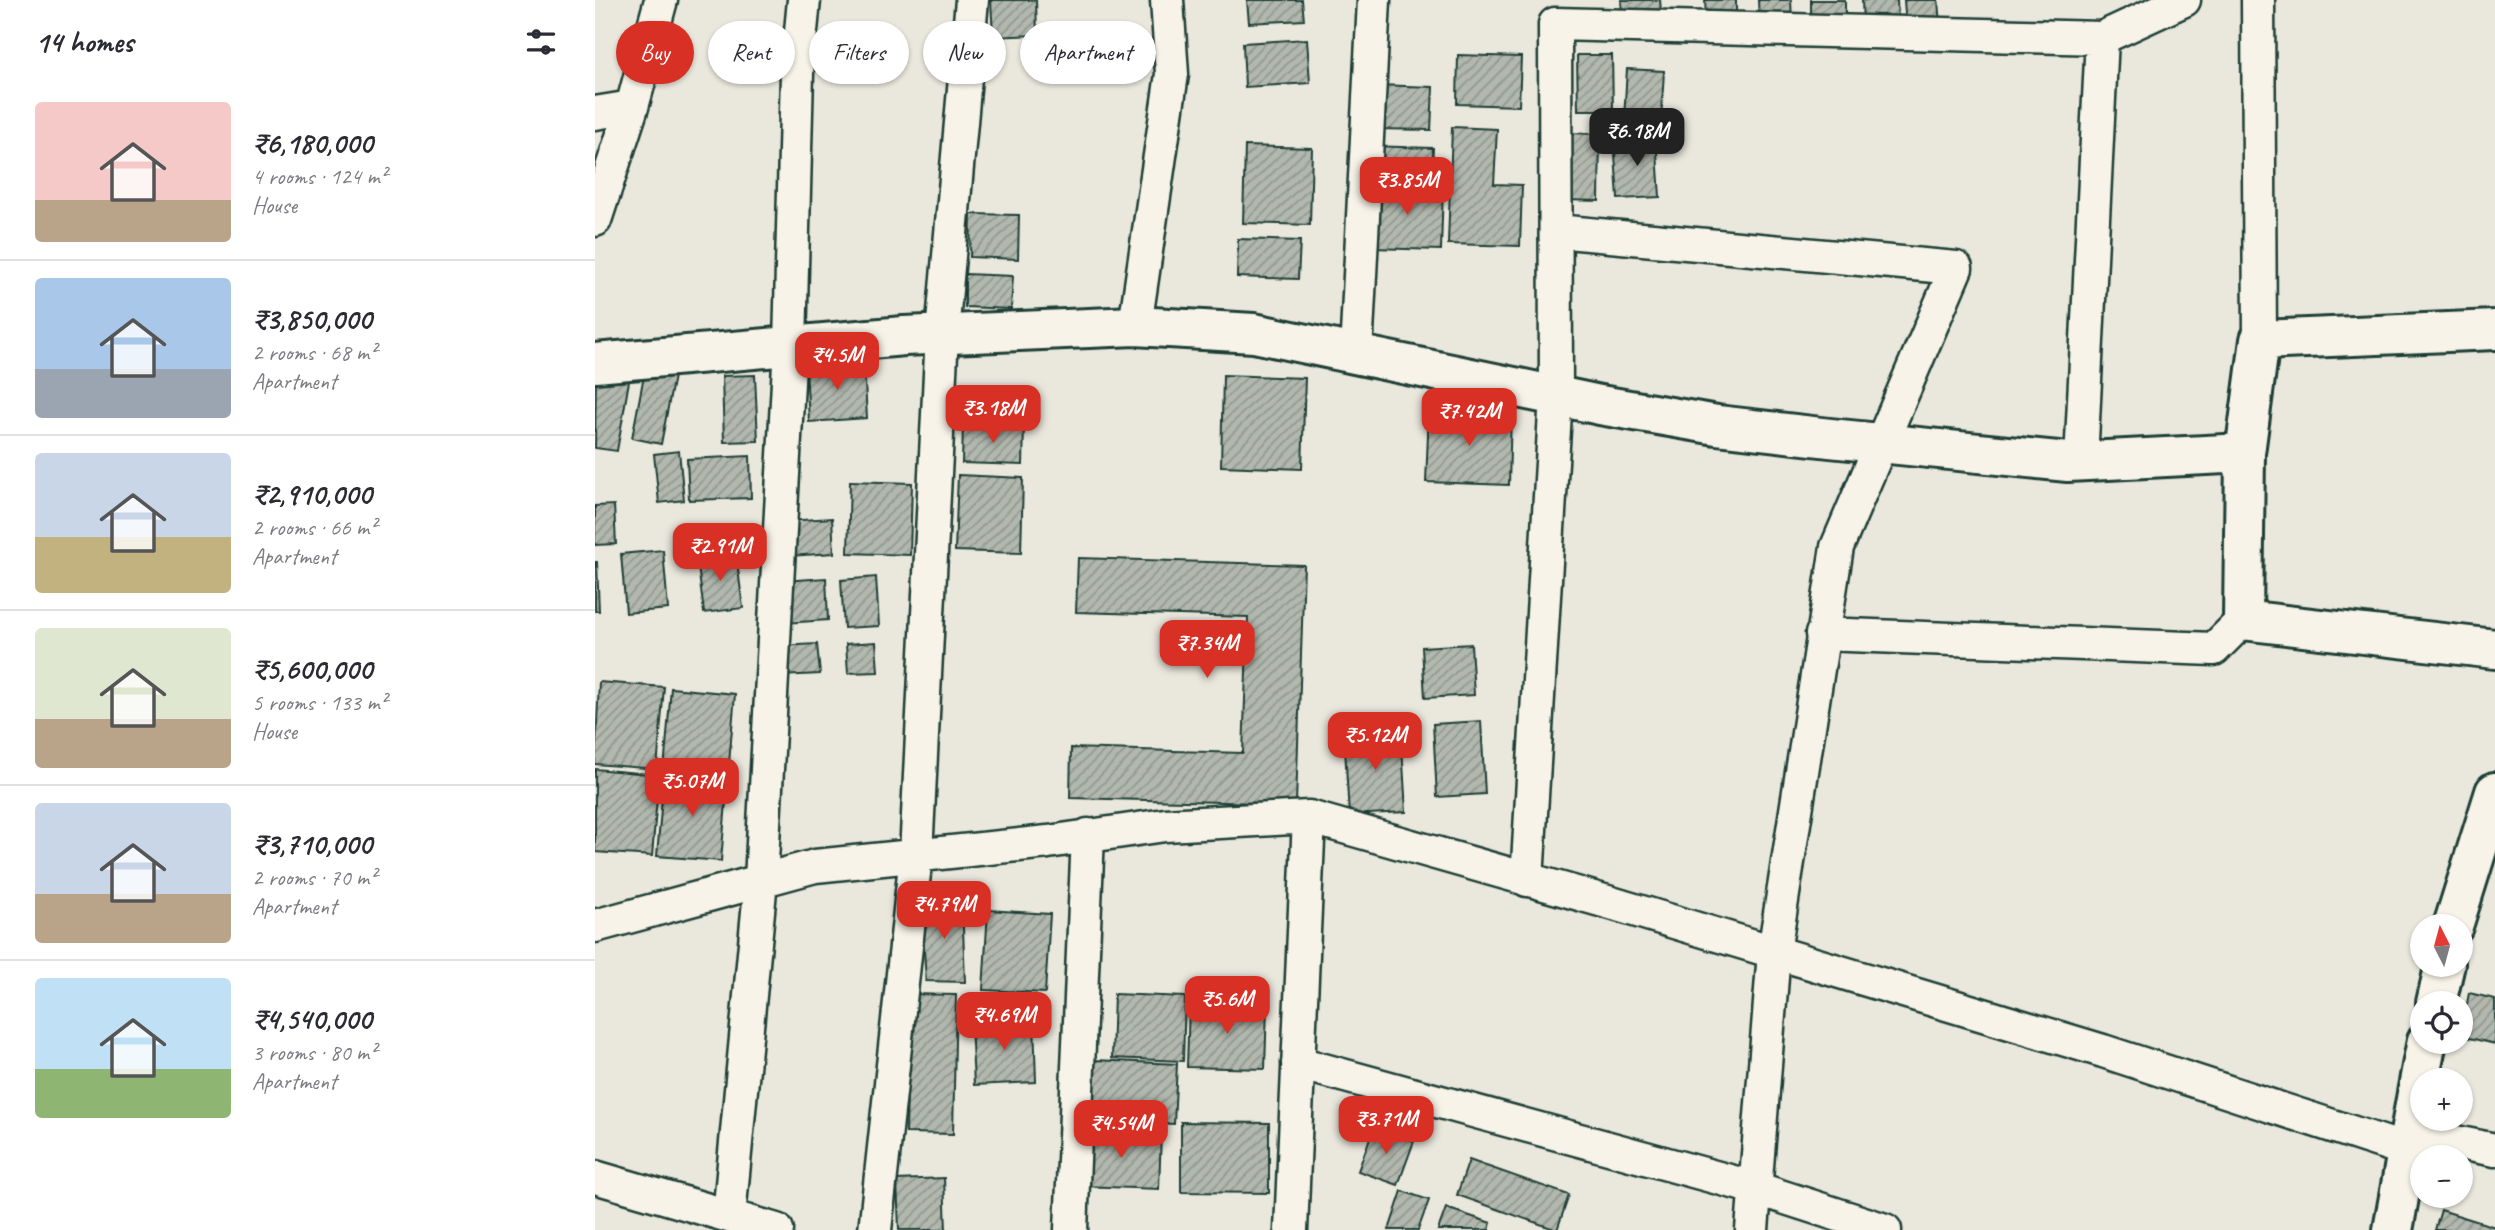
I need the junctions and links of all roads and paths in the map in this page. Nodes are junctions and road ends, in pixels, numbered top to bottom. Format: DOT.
graph roads {
  1 [pos="661,0"];
  2 [pos="804,0"];
  3 [pos="972,0"];
  4 [pos="1167,0"];
  5 [pos="1374,0"];
  6 [pos="2184,0"];
  7 [pos="2258,0"];
  8 [pos="2102,38"];
  9 [pos="632,107"];
  10 [pos="595,113"];
  11 [pos="595,220"];
  12 [pos="1556,231"];
  13 [pos="1135,326"];
  14 [pos="2495,330"];
  15 [pos="942,334"];
  16 [pos="2260,340"];
  17 [pos="790,345"];
  18 [pos="1356,354"];
  19 [pos="595,363"];
  20 [pos="1556,397"];
  21 [pos="1882,443"];
  22 [pos="2245,453"];
  23 [pos="2081,461"];
  24 [pos="2243,620"];
  25 [pos="1822,634"];
  26 [pos="2495,649"];
  27 [pos="2495,792"];
  28 [pos="1309,817"];
  29 [pos="1088,835"];
  30 [pos="916,855"];
  31 [pos="761,880"];
  32 [pos="1527,880"];
  33 [pos="2457,914"];
  34 [pos="595,926"];
  35 [pos="1774,953"];
  36 [pos="2425,1054"];
  37 [pos="1298,1063"];
  38 [pos="2409,1142"];
  39 [pos="2495,1150"];
  40 [pos="595,1177"];
  41 [pos="1755,1188"];
  42 [pos="729,1216"];
  43 [pos="777,1230"];
  44 [pos="875,1230"];
  45 [pos="1071,1230"];
  46 [pos="1291,1230"];
  47 [pos="1752,1230"];
  48 [pos="1885,1230"];
  49 [pos="2393,1230"];
  1 -- 9 [label="street"];
  2 -- 17 [label="street"];
  3 -- 15 [label="street"];
  4 -- 13 [label="street"];
  5 -- 18 [label="street"];
  6 -- 8 [label="street"];
  7 -- 16 [label="street"];
  8 -- 12 [label="street"];
  8 -- 23 [label="street"];
  9 -- 10 [label="street"];
  9 -- 11 [label="street"];
  12 -- 20 [label="street"];
  12 -- 21 [label="street"];
  13 -- 15 [label="street"];
  13 -- 18 [label="street"];
  14 -- 16 [label="street"];
  15 -- 17 [label="street"];
  15 -- 30 [label="street"];
  16 -- 22 [label="street"];
  17 -- 19 [label="street"];
  17 -- 31 [label="street"];
  18 -- 20 [label="street"];
  20 -- 21 [label="street"];
  20 -- 32 [label="street"];
  21 -- 23 [label="street"];
  21 -- 25 [label="street"];
  22 -- 23 [label="street"];
  22 -- 24 [label="street"];
  24 -- 25 [label="street"];
  24 -- 26 [label="street"];
  25 -- 35 [label="street"];
  27 -- 33 [label="street"];
  28 -- 29 [label="street"];
  28 -- 32 [label="street"];
  28 -- 37 [label="street"];
  29 -- 30 [label="street"];
  29 -- 45 [label="street"];
  30 -- 31 [label="street"];
  30 -- 44 [label="street"];
  31 -- 34 [label="street"];
  31 -- 42 [label="street"];
  32 -- 35 [label="street"];
  35 -- 38 [label="street"];
  35 -- 41 [label="street"];
  36 -- 38 [label="street"];
  37 -- 41 [label="street"];
  37 -- 46 [label="street"];
  38 -- 39 [label="street"];
  38 -- 49 [label="street"];
  40 -- 42 [label="street"];
  41 -- 47 [label="street"];
  41 -- 48 [label="street"];
  42 -- 43 [label="street"];
}
